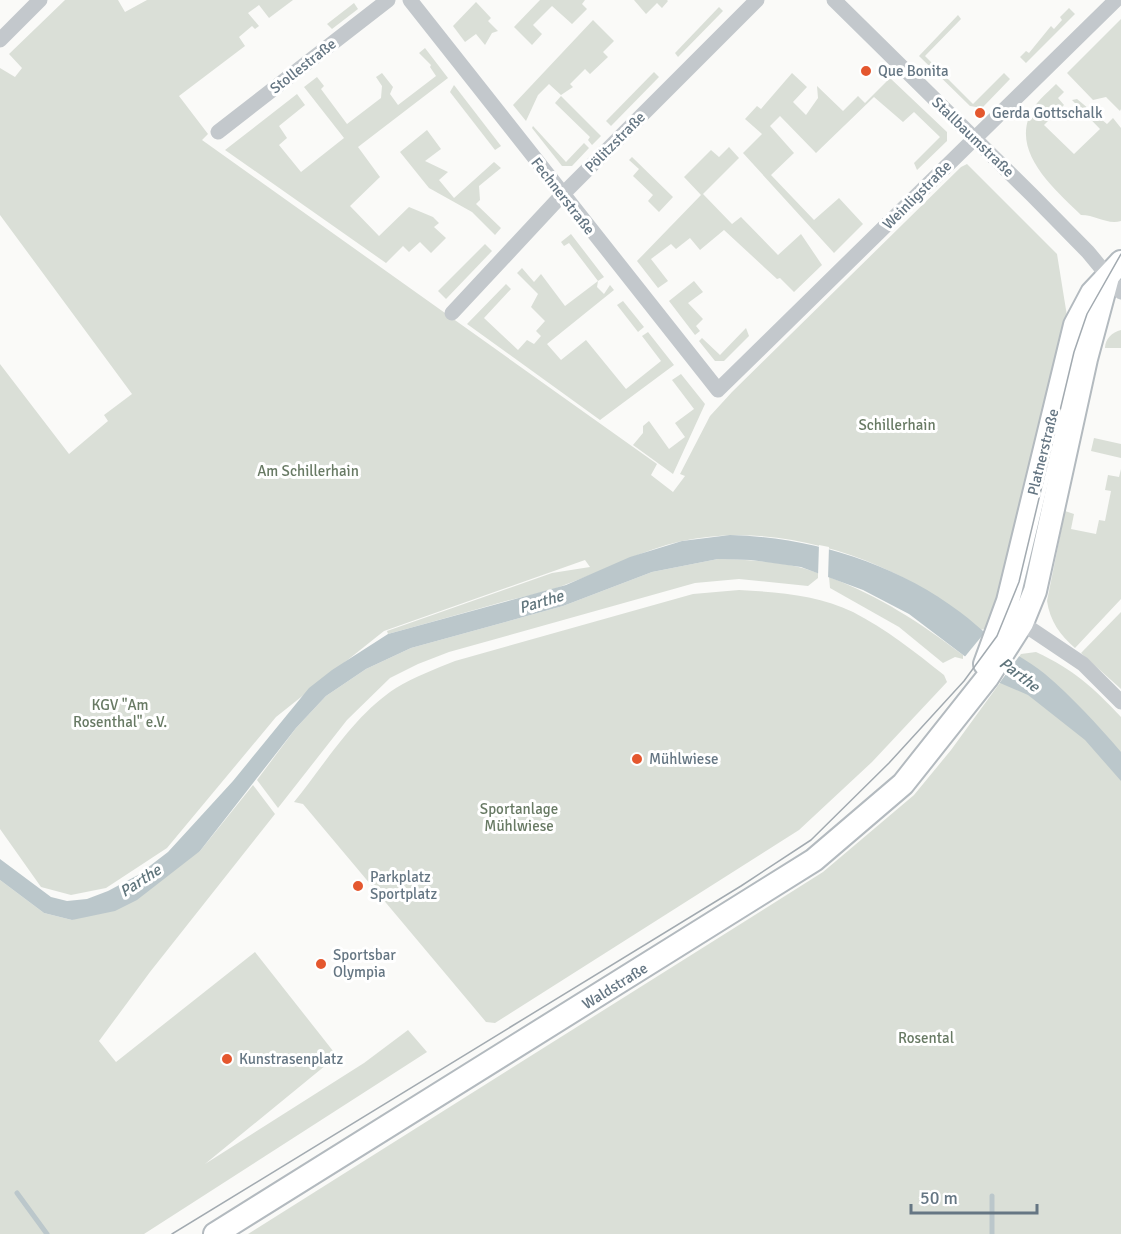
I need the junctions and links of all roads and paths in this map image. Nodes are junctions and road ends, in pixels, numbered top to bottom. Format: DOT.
graph roads {
  1 [pos="40,0"];
  2 [pos="388,0"];
  3 [pos="410,0"];
  4 [pos="757,0"];
  5 [pos="834,0"];
  6 [pos="1116,0"];
  7 [pos="0,40"];
  8 [pos="218,132"];
  9 [pos="974,138"];
  10 [pos="562,195"];
  11 [pos="1116,277"];
  12 [pos="452,313"];
  13 [pos="718,390"];
  14 [pos="1022,623"];
  15 [pos="1003,641"];
  16 [pos="1121,702"];
  17 [pos="215,1234"];
  1 -- 7 [label="street"];
  2 -- 8 [label="street, Stollestraße"];
  3 -- 10 [label="street, Fechnerstraße"];
  4 -- 10 [label="street, Pölitzstraße"];
  5 -- 9 [label="street, Stallbaumstraße"];
  6 -- 9 [label="street, Weinligstraße"];
  9 -- 11 [label="street, Stallbaumstraße"];
  9 -- 13 [label="street, Weinligstraße"];
  10 -- 12 [label="street, Pölitzstraße"];
  10 -- 13 [label="street, Fechnerstraße"];
  11 -- 14 [label="main road, Platnerstraße"];
  11 -- 15 [label="main road, Platnerstraße"];
  14 -- 15 [label="main road, Waldstraße"];
  14 -- 16 [label="street"];
  15 -- 17 [label="main road, Waldstraße"];
}
